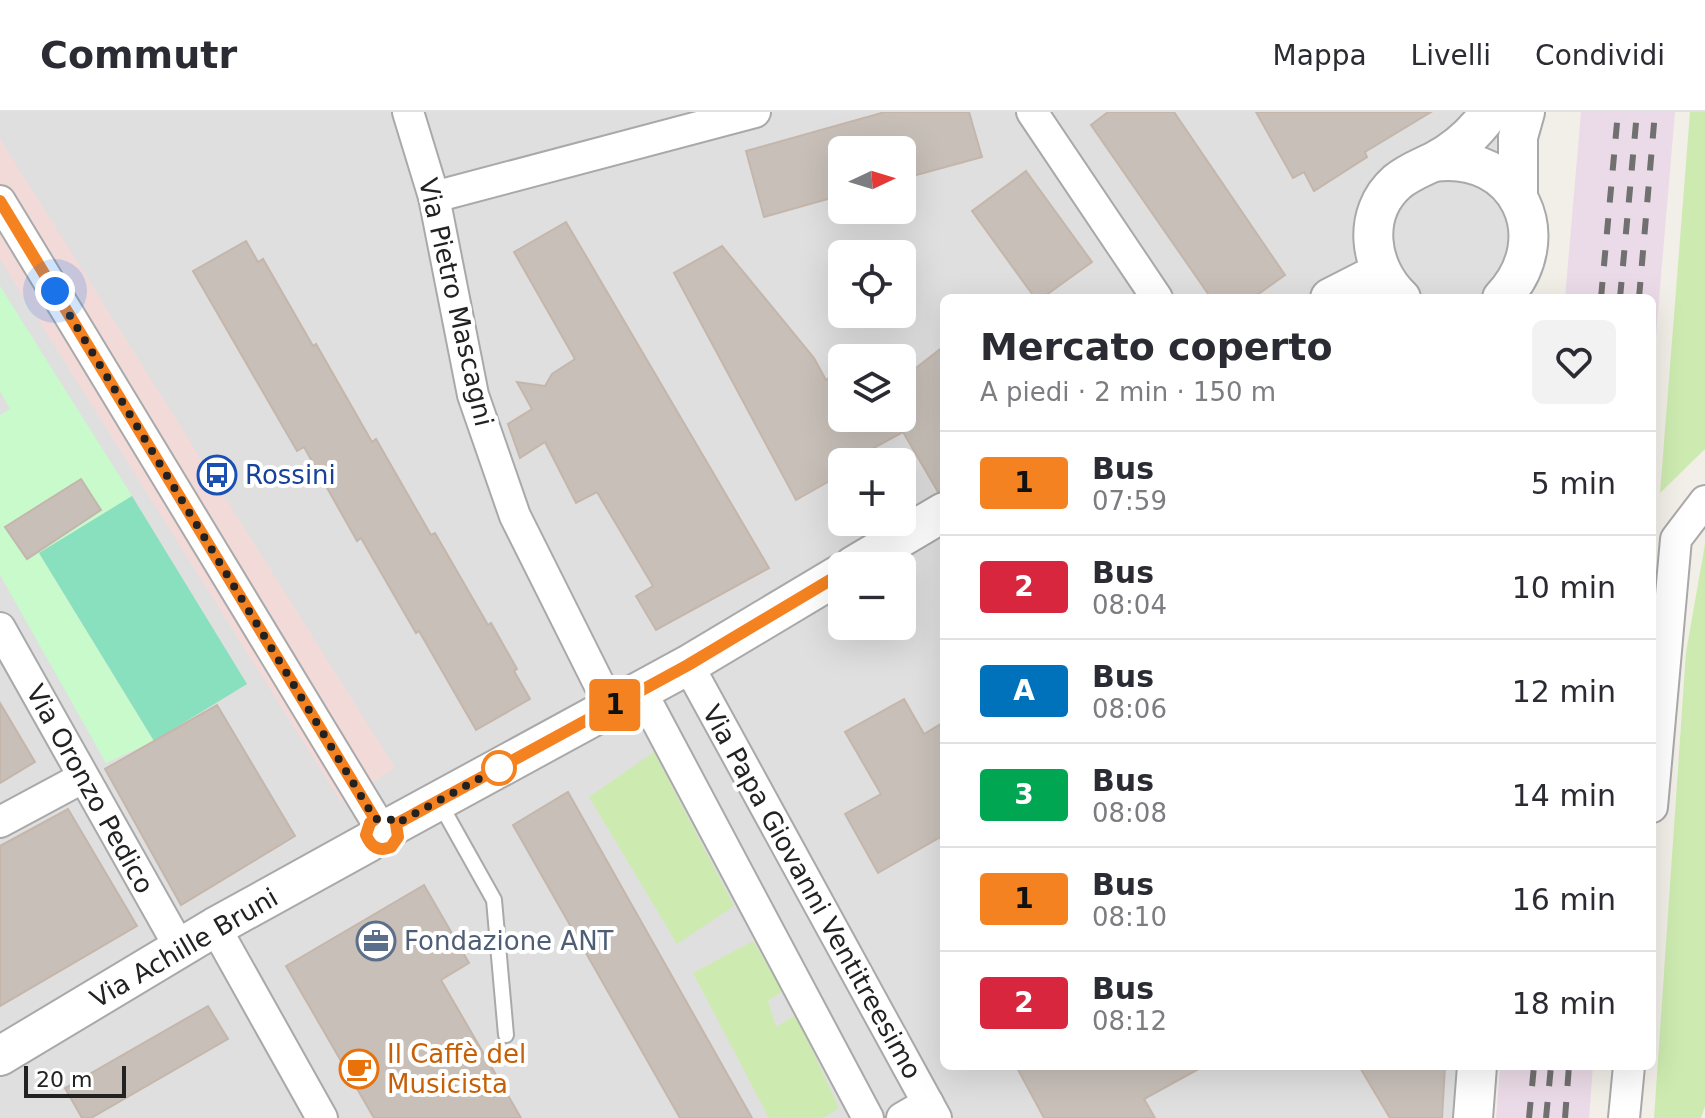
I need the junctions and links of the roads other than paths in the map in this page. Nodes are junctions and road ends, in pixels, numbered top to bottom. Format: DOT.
graph roads {
  1 [pos="408,112"];
  2 [pos="755,112"];
  3 [pos="1032,112"];
  4 [pos="1490,112"];
  5 [pos="1525,112"];
  6 [pos="1434,162"];
  7 [pos="434,197"];
  8 [pos="1518,197"];
  9 [pos="0,201"];
  10 [pos="1391,285"];
  11 [pos="1512,292"];
  12 [pos="1154,294"];
  13 [pos="1349,294"];
  14 [pos="1705,501"];
  15 [pos="940,514"];
  16 [pos="877,552"];
  17 [pos="828,581"];
  18 [pos="0,628"];
  19 [pos="688,665"];
  20 [pos="626,699"];
  21 [pos="1656,762"];
  22 [pos="82,778"];
  23 [pos="438,800"];
  24 [pos="0,822"];
  25 [pos="380,828"];
  26 [pos="215,927"];
  27 [pos="180,948"];
  28 [pos="506,1035"];
  29 [pos="0,1056"];
  30 [pos="1477,1070"];
  31 [pos="1629,1070"];
  32 [pos="922,1113"];
  33 [pos="322,1118"];
  34 [pos="868,1118"];
  35 [pos="1473,1118"];
  36 [pos="1624,1118"];
  1 -- 7 [label="street, Via Pietro Mascagni"];
  2 -- 7 [label="street"];
  3 -- 12 [label="street"];
  4 -- 6 [label="street"];
  5 -- 8 [label="street"];
  6 -- 8 [label="street"];
  6 -- 10 [label="street"];
  7 -- 20 [label="street, Via Pietro Mascagni"];
  8 -- 11 [label="street"];
  9 -- 25 [label="street"];
  10 -- 13 [label="street"];
  14 -- 21 [label="street"];
  15 -- 16 [label="street"];
  17 -- 19 [label="street, Via Achille Bruni"];
  18 -- 22 [label="street, Via Oronzo Pedico"];
  19 -- 20 [label="street, Via Achille Bruni"];
  19 -- 32 [label="street, Via Papa Giovanni Ventitreesimo"];
  20 -- 23 [label="street, Via Achille Bruni"];
  20 -- 34 [label="street, Via Papa Giovanni Ventitreesimo"];
  22 -- 24 [label="street"];
  22 -- 27 [label="street, Via Oronzo Pedico"];
  23 -- 25 [label="street, Via Achille Bruni"];
  23 -- 28 [label="lane"];
  25 -- 26 [label="street, Via Achille Bruni"];
  26 -- 27 [label="street, Via Achille Bruni"];
  26 -- 33 [label="street"];
  27 -- 29 [label="street, Via Achille Bruni"];
  30 -- 35 [label="street"];
  31 -- 36 [label="street"];
}
